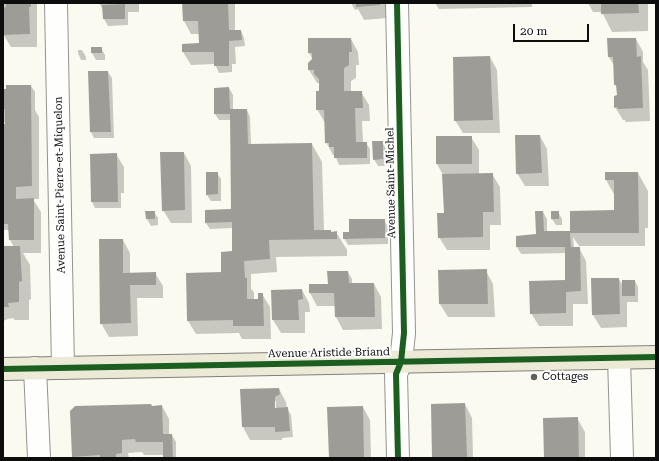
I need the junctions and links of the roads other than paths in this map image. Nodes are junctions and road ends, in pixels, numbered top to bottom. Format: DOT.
graph roads {
  1 [pos="56,3"];
  2 [pos="397,3"];
  3 [pos="656,357"];
  4 [pos="619,358"];
  5 [pos="401,362"];
  6 [pos="35,368"];
  7 [pos="63,368"];
  8 [pos="3,369"];
  9 [pos="39,458"];
  10 [pos="398,458"];
  11 [pos="622,458"];
  1 -- 7 [label="street, Avenue Saint-Pierre-et-Miquelon"];
  2 -- 5 [label="street, Avenue Saint-Michel"];
  3 -- 4 [label="main road, Avenue Aristide Briand"];
  4 -- 5 [label="main road, Avenue Aristide Briand"];
  4 -- 11 [label="street"];
  5 -- 7 [label="main road, Avenue Aristide Briand"];
  5 -- 10 [label="street, Avenue Saint-Michel"];
  6 -- 7 [label="main road, Avenue Aristide Briand"];
  6 -- 8 [label="main road, Avenue Aristide Briand"];
  6 -- 9 [label="street"];
}
